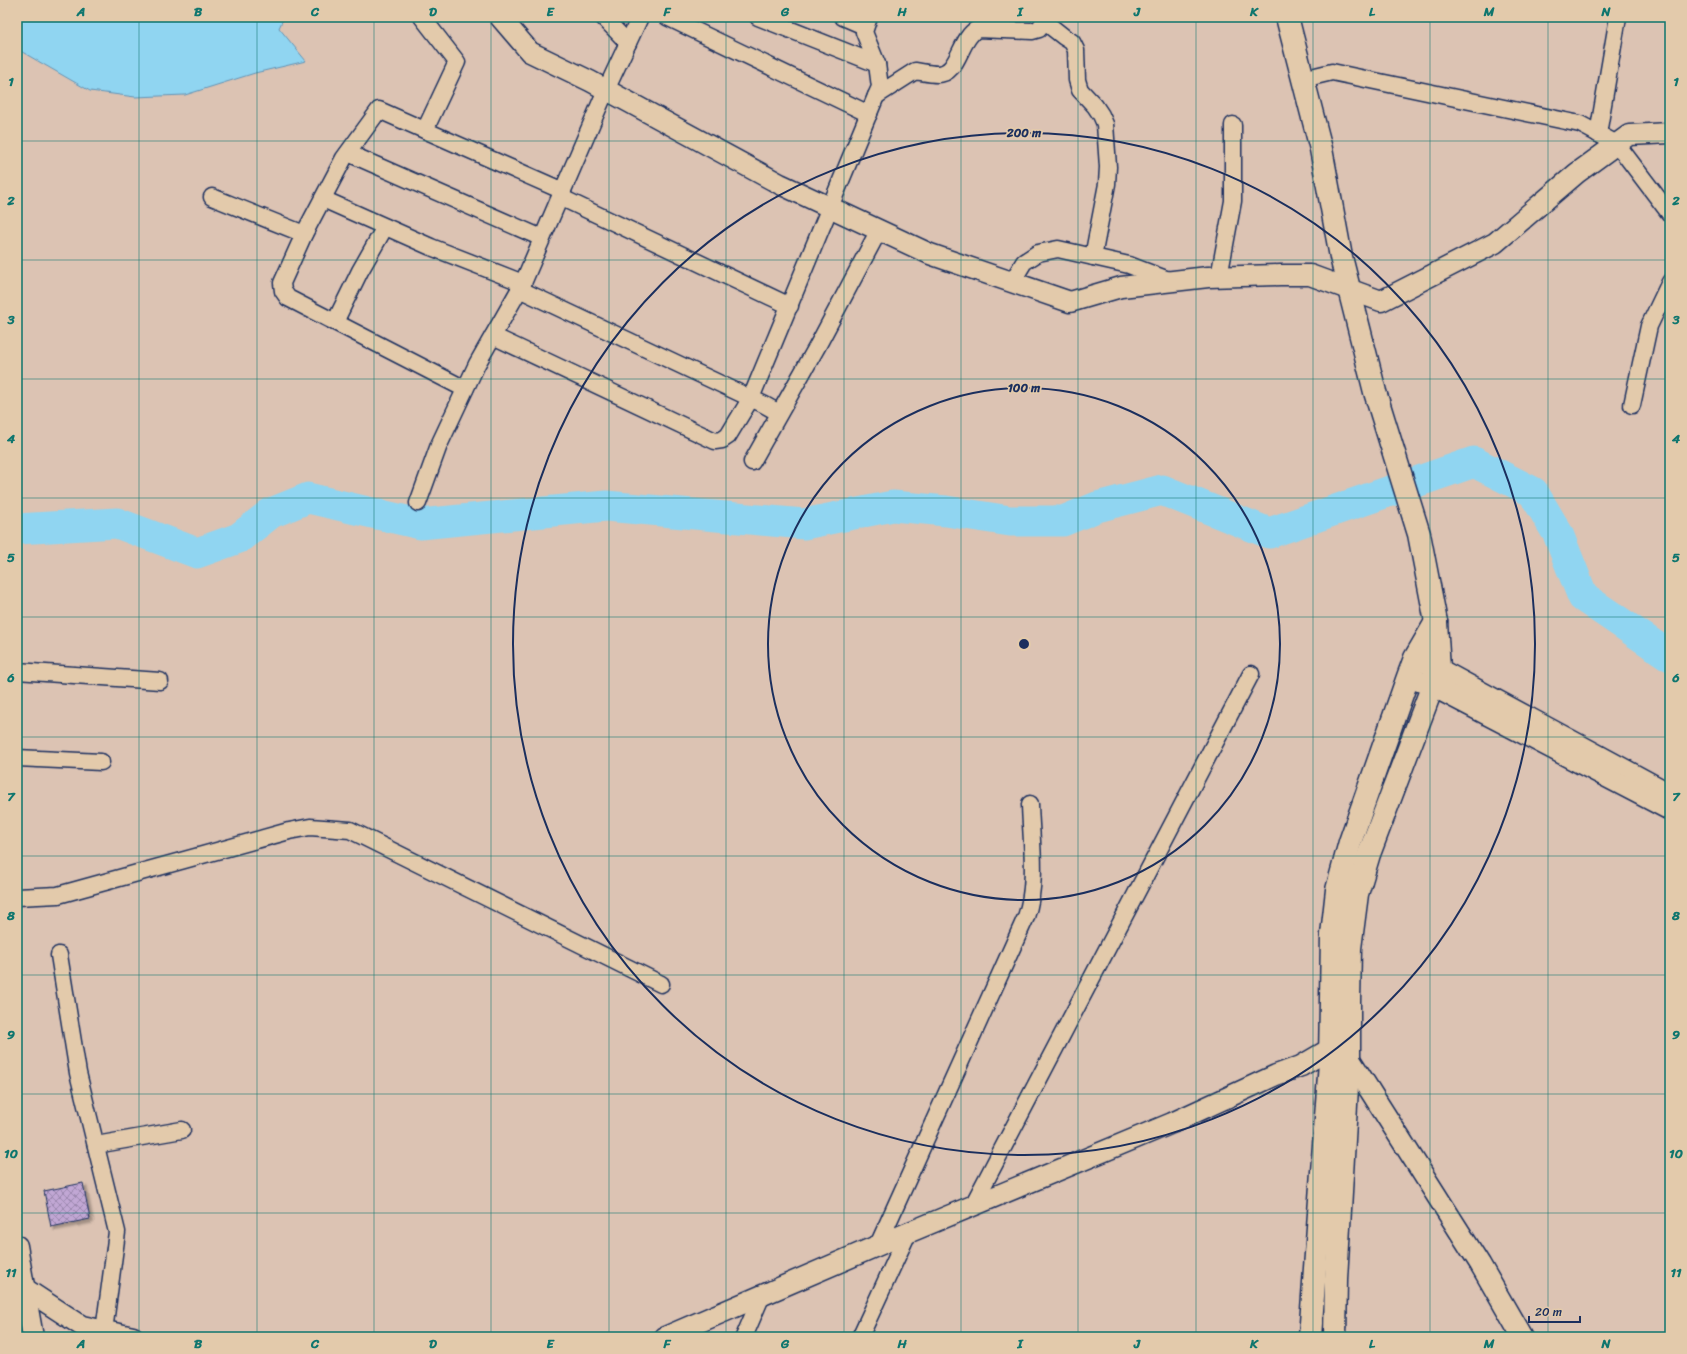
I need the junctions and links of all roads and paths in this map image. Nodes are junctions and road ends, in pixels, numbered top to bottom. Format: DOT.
graph roads {
  1 [pos="422,17"];
  2 [pos="500,17"];
  3 [pos="602,17"];
  4 [pos="640,17"];
  5 [pos="667,17"];
  6 [pos="758,17"];
  7 [pos="843,17"];
  8 [pos="1287,17"];
  9 [pos="1618,17"];
  10 [pos="1046,20"];
  11 [pos="865,23"];
  12 [pos="628,43"];
  13 [pos="877,64"];
  14 [pos="1303,79"];
  15 [pos="606,90"];
  16 [pos="876,96"];
  17 [pos="868,114"];
  18 [pos="1233,125"];
  19 [pos="425,130"];
  20 [pos="1670,133"];
  21 [pos="1598,134"];
  22 [pos="1617,144"];
  23 [pos="348,153"];
  24 [pos="561,194"];
  25 [pos="212,197"];
  26 [pos="323,199"];
  27 [pos="829,207"];
  28 [pos="1670,214"];
  29 [pos="385,226"];
  30 [pos="879,230"];
  31 [pos="304,234"];
  32 [pos="542,238"];
  33 [pos="1093,257"];
  34 [pos="1219,277"];
  35 [pos="1171,281"];
  36 [pos="1012,282"];
  37 [pos="1670,282"];
  38 [pos="521,286"];
  39 [pos="1349,290"];
  40 [pos="790,306"];
  41 [pos="335,322"];
  42 [pos="493,336"];
  43 [pos="465,389"];
  44 [pos="751,398"];
  45 [pos="1632,405"];
  46 [pos="779,413"];
  47 [pos="752,462"];
  48 [pos="418,504"];
  49 [pos="1436,622"];
  50 [pos="1412,668"];
  51 [pos="17,671"];
  52 [pos="1251,674"];
  53 [pos="1435,678"];
  54 [pos="160,681"];
  55 [pos="17,758"];
  56 [pos="101,762"];
  57 [pos="1670,794"];
  58 [pos="1030,804"];
  59 [pos="1670,810"];
  60 [pos="17,897"];
  61 [pos="59,955"];
  62 [pos="661,984"];
  63 [pos="1339,1053"];
  64 [pos="1301,1066"];
  65 [pos="1328,1075"];
  66 [pos="1346,1087"];
  67 [pos="182,1130"];
  68 [pos="96,1145"];
  69 [pos="973,1206"];
  70 [pos="908,1233"];
  71 [pos="878,1245"];
  72 [pos="17,1246"];
  73 [pos="24,1288"];
  74 [pos="762,1295"];
  75 [pos="104,1330"];
  76 [pos="75,1331"];
  77 [pos="33,1337"];
  78 [pos="133,1337"];
  79 [pos="665,1337"];
  80 [pos="744,1337"];
  81 [pos="860,1337"];
  82 [pos="1310,1337"];
  83 [pos="1335,1337"];
  84 [pos="1507,1337"];
  85 [pos="1522,1337"];
  1 -- 19 [label="street"];
  2 -- 15 [label="street"];
  3 -- 12 [label="street"];
  4 -- 12 [label="street"];
  5 -- 17 [label="street"];
  6 -- 13 [label="street"];
  7 -- 11 [label="street"];
  8 -- 14 [label="main road"];
  9 -- 21 [label="street"];
  10 -- 16 [label="street"];
  10 -- 33 [label="street"];
  11 -- 13 [label="street"];
  12 -- 15 [label="street"];
  13 -- 16 [label="street"];
  14 -- 21 [label="street"];
  14 -- 39 [label="main road"];
  15 -- 24 [label="street"];
  15 -- 27 [label="street"];
  16 -- 17 [label="street"];
  17 -- 27 [label="street"];
  18 -- 34 [label="street"];
  19 -- 23 [label="street"];
  19 -- 24 [label="street"];
  20 -- 22 [label="street"];
  21 -- 22 [label="street"];
  22 -- 28 [label="street"];
  22 -- 39 [label="street"];
  23 -- 26 [label="street"];
  23 -- 32 [label="street"];
  24 -- 32 [label="street"];
  24 -- 40 [label="street"];
  25 -- 31 [label="street"];
  26 -- 29 [label="street"];
  26 -- 31 [label="street"];
  27 -- 30 [label="street"];
  27 -- 40 [label="street"];
  29 -- 38 [label="street"];
  29 -- 41 [label="street"];
  30 -- 36 [label="street"];
  30 -- 46 [label="street"];
  31 -- 41 [label="street"];
  32 -- 38 [label="street"];
  33 -- 35 [label="street"];
  33 -- 36 [label="street"];
  34 -- 35 [label="street"];
  34 -- 39 [label="street"];
  35 -- 36 [label="street"];
  37 -- 45 [label="street"];
  38 -- 42 [label="street"];
  38 -- 44 [label="street"];
  39 -- 49 [label="main road"];
  40 -- 44 [label="street"];
  41 -- 43 [label="street"];
  42 -- 43 [label="street"];
  42 -- 44 [label="street"];
  43 -- 48 [label="street"];
  44 -- 46 [label="street"];
  46 -- 47 [label="street"];
  49 -- 50 [label="main road"];
  49 -- 53 [label="main road"];
  50 -- 53 [label="street"];
  50 -- 63 [label="main road"];
  51 -- 54 [label="street"];
  52 -- 69 [label="street"];
  53 -- 57 [label="street"];
  53 -- 59 [label="street"];
  53 -- 63 [label="main road"];
  55 -- 56 [label="street"];
  58 -- 71 [label="street"];
  60 -- 62 [label="street"];
  61 -- 68 [label="street"];
  63 -- 64 [label="street"];
  63 -- 65 [label="main road"];
  63 -- 66 [label="main road"];
  63 -- 85 [label="street"];
  64 -- 65 [label="street"];
  64 -- 69 [label="street"];
  65 -- 66 [label="street"];
  65 -- 82 [label="main road"];
  66 -- 83 [label="main road"];
  66 -- 84 [label="street"];
  67 -- 68 [label="street"];
  68 -- 75 [label="street"];
  69 -- 70 [label="street"];
  70 -- 71 [label="street"];
  70 -- 81 [label="street"];
  71 -- 74 [label="street"];
  72 -- 73 [label="street"];
  73 -- 76 [label="street"];
  73 -- 77 [label="street"];
  74 -- 79 [label="street"];
  74 -- 80 [label="street"];
  75 -- 76 [label="street"];
  75 -- 78 [label="street"];
}
